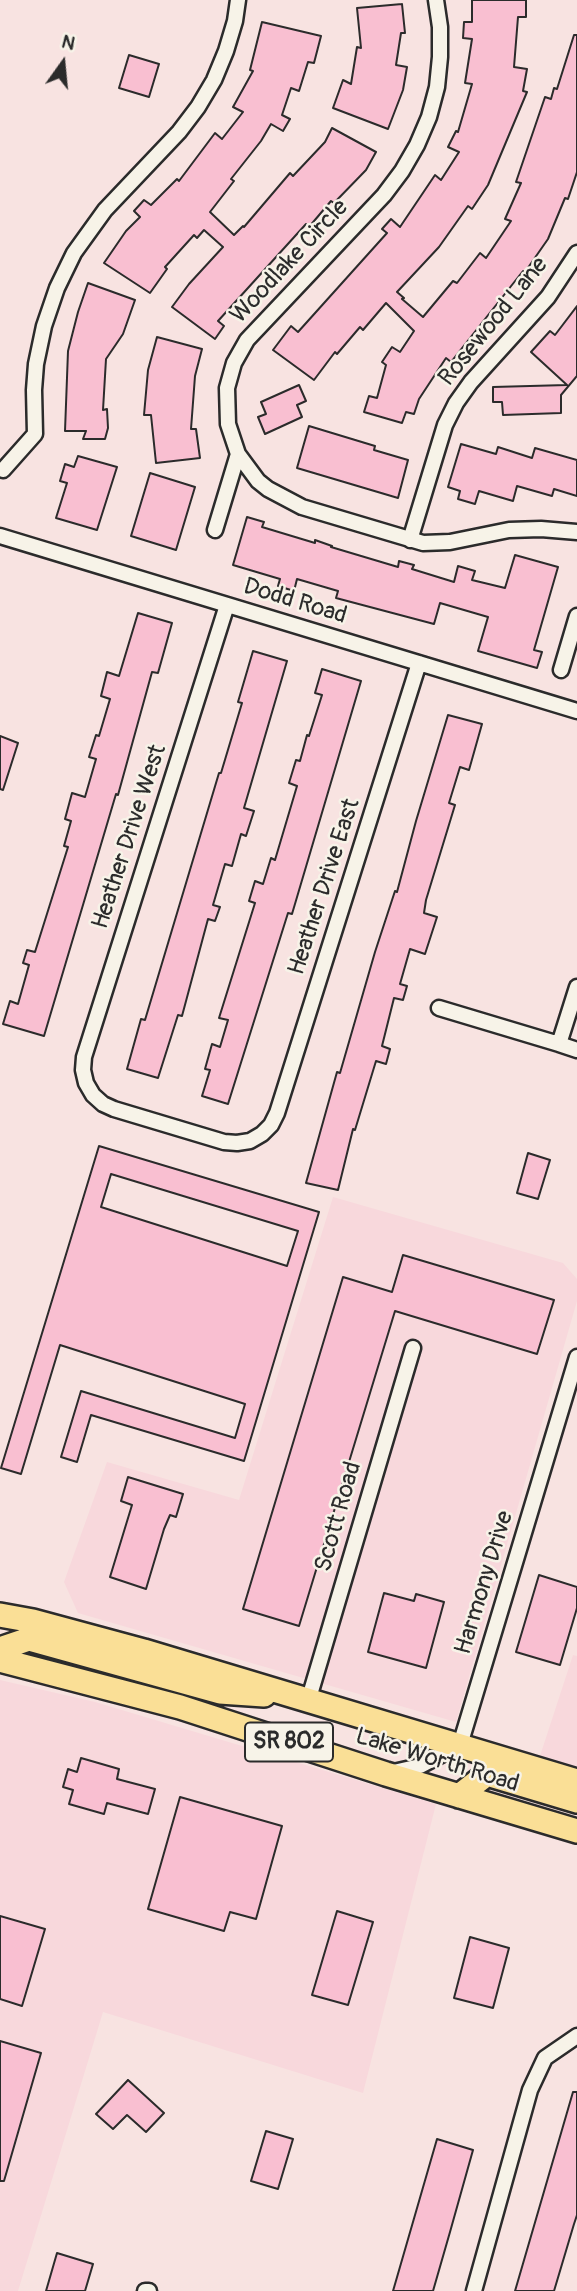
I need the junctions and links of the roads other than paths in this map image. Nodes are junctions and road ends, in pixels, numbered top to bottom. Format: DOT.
graph roads {
  1 [pos="238,0"];
  2 [pos="436,0"];
  3 [pos="577,253"];
  4 [pos="238,454"];
  5 [pos="4,470"];
  6 [pos="215,530"];
  7 [pos="577,532"];
  8 [pos="0,536"];
  9 [pos="410,540"];
  10 [pos="227,605"];
  11 [pos="577,616"];
  12 [pos="419,663"];
  13 [pos="561,670"];
  14 [pos="577,711"];
  15 [pos="577,986"];
  16 [pos="439,1008"];
  17 [pos="559,1044"];
  18 [pos="577,1050"];
  19 [pos="271,1125"];
  20 [pos="412,1348"];
  21 [pos="577,1357"];
  22 [pos="0,1615"];
  23 [pos="0,1649"];
  24 [pos="0,1660"];
  25 [pos="309,1699"];
  26 [pos="460,1745"];
  27 [pos="386,1773"];
  28 [pos="577,1781"];
  29 [pos="460,1796"];
  30 [pos="577,1801"];
  31 [pos="577,1831"];
  32 [pos="577,2036"];
  33 [pos="474,2291"];
  1 -- 5 [label="street"];
  2 -- 4 [label="street, Woodlake Circle"];
  3 -- 9 [label="street, Rosewood Lane"];
  4 -- 6 [label="street"];
  4 -- 9 [label="street, Woodlake Circle"];
  7 -- 9 [label="street, Woodlake Circle"];
  8 -- 10 [label="street, Dodd Road"];
  10 -- 12 [label="street, Dodd Road"];
  10 -- 19 [label="street, Heather Drive West"];
  11 -- 13 [label="street"];
  12 -- 14 [label="street, Dodd Road"];
  12 -- 19 [label="street, Heather Drive East"];
  15 -- 17 [label="street"];
  16 -- 17 [label="street"];
  17 -- 18 [label="street"];
  20 -- 25 [label="street, Scott Road"];
  21 -- 26 [label="street, Harmony Drive"];
  22 -- 25 [label="main road, Lake Worth Road / SR 802"];
  23 -- 25 [label="main road"];
  24 -- 27 [label="main road, Lake Worth Road / SR 802"];
  25 -- 26 [label="main road, Lake Worth Road / SR 802"];
  26 -- 27 [label="street"];
  26 -- 28 [label="main road, Lake Worth Road / SR 802"];
  27 -- 29 [label="main road, Lake Worth Road / SR 802"];
  29 -- 30 [label="main road"];
  29 -- 31 [label="main road, Lake Worth Road / SR 802"];
  32 -- 33 [label="street"];
}
